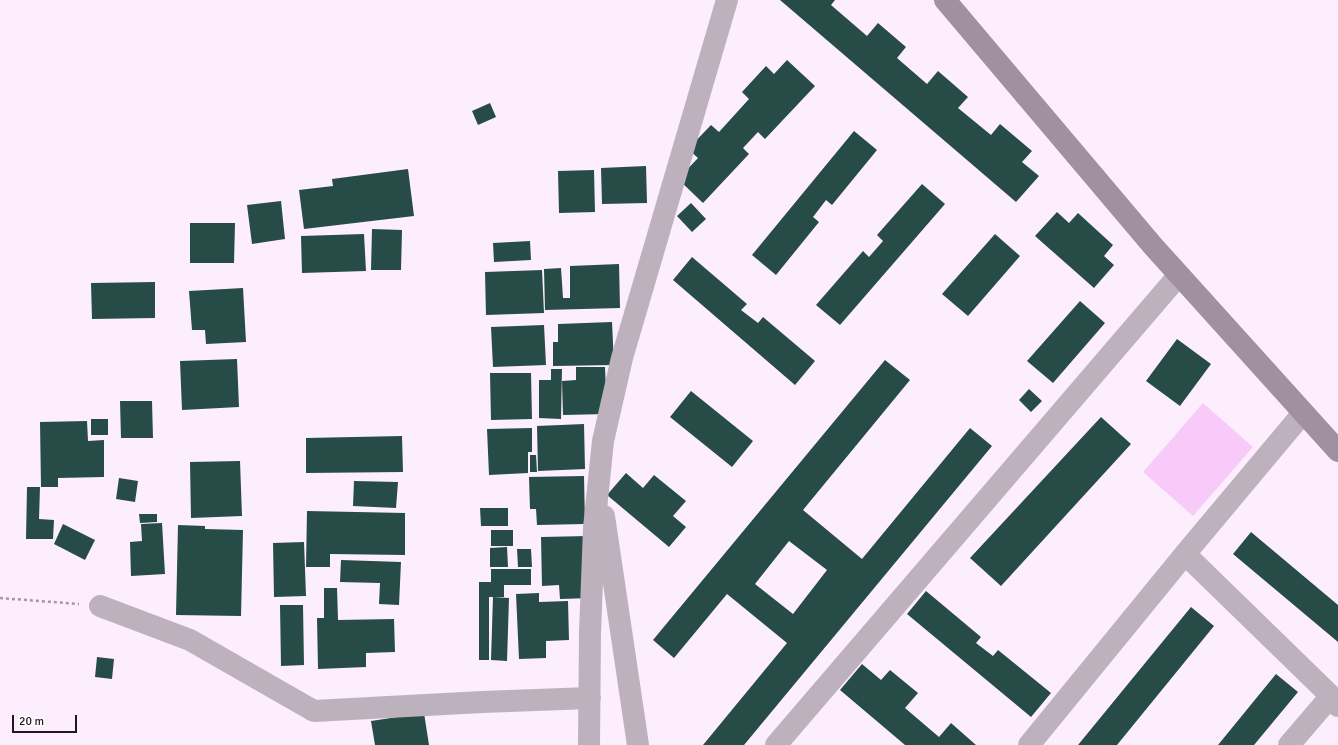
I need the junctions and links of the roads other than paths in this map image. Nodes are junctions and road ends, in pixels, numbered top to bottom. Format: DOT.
graph roads {
  1 [pos="727,0"];
  2 [pos="945,0"];
  3 [pos="1179,275"];
  4 [pos="1303,413"];
  5 [pos="1338,452"];
  6 [pos="599,480"];
  7 [pos="1185,554"];
  8 [pos="100,606"];
  9 [pos="590,698"];
  10 [pos="1335,701"];
  11 [pos="589,745"];
  12 [pos="638,745"];
  13 [pos="776,745"];
  14 [pos="1028,745"];
  15 [pos="1289,745"];
  1 -- 6 [label="street"];
  2 -- 3 [label="main road"];
  3 -- 4 [label="main road"];
  3 -- 13 [label="street"];
  4 -- 5 [label="main road"];
  4 -- 7 [label="street"];
  6 -- 9 [label="street"];
  6 -- 12 [label="street"];
  7 -- 10 [label="street"];
  7 -- 14 [label="street"];
  8 -- 9 [label="street"];
  9 -- 11 [label="street"];
  10 -- 15 [label="street"];
}
